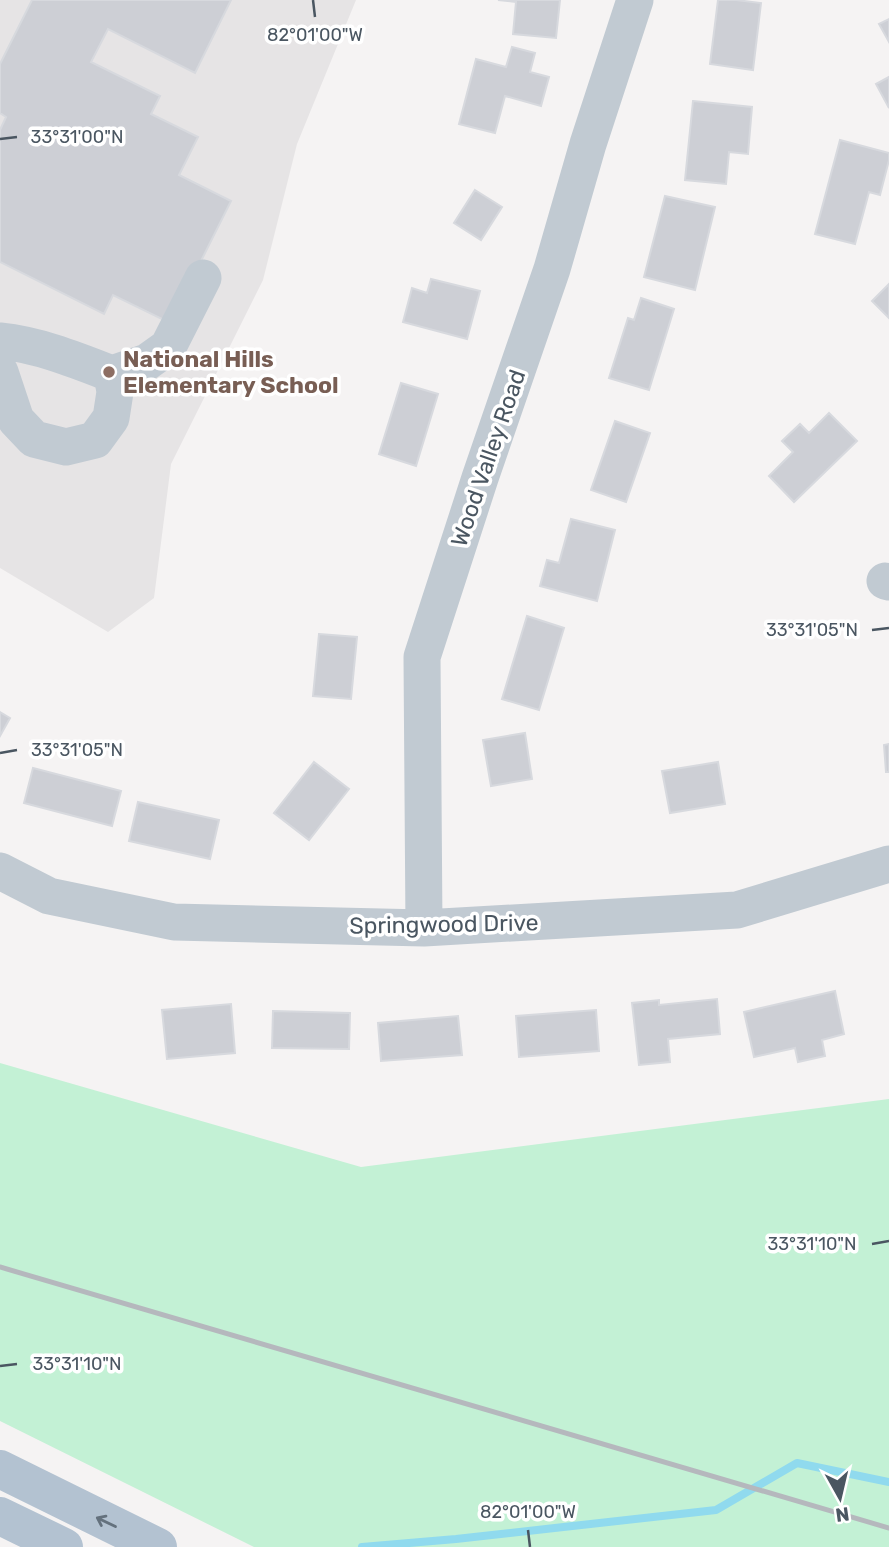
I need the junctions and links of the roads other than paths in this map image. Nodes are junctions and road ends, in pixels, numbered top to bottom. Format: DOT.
graph roads {
  1 [pos="635,0"];
  2 [pos="204,278"];
  3 [pos="0,341"];
  4 [pos="0,372"];
  5 [pos="112,374"];
  6 [pos="889,864"];
  7 [pos="0,872"];
  8 [pos="424,928"];
  9 [pos="0,1469"];
  10 [pos="0,1516"];
  11 [pos="64,1547"];
  12 [pos="158,1547"];
  1 -- 8 [label="street, Wood Valley Road"];
  2 -- 5 [label="street"];
  3 -- 5 [label="street"];
  4 -- 5 [label="street"];
  6 -- 8 [label="street, Springwood Drive"];
  7 -- 8 [label="street, Springwood Drive"];
  12 -- 9 [label="main road, one-way"];
  10 -- 11 [label="main road"];
}
